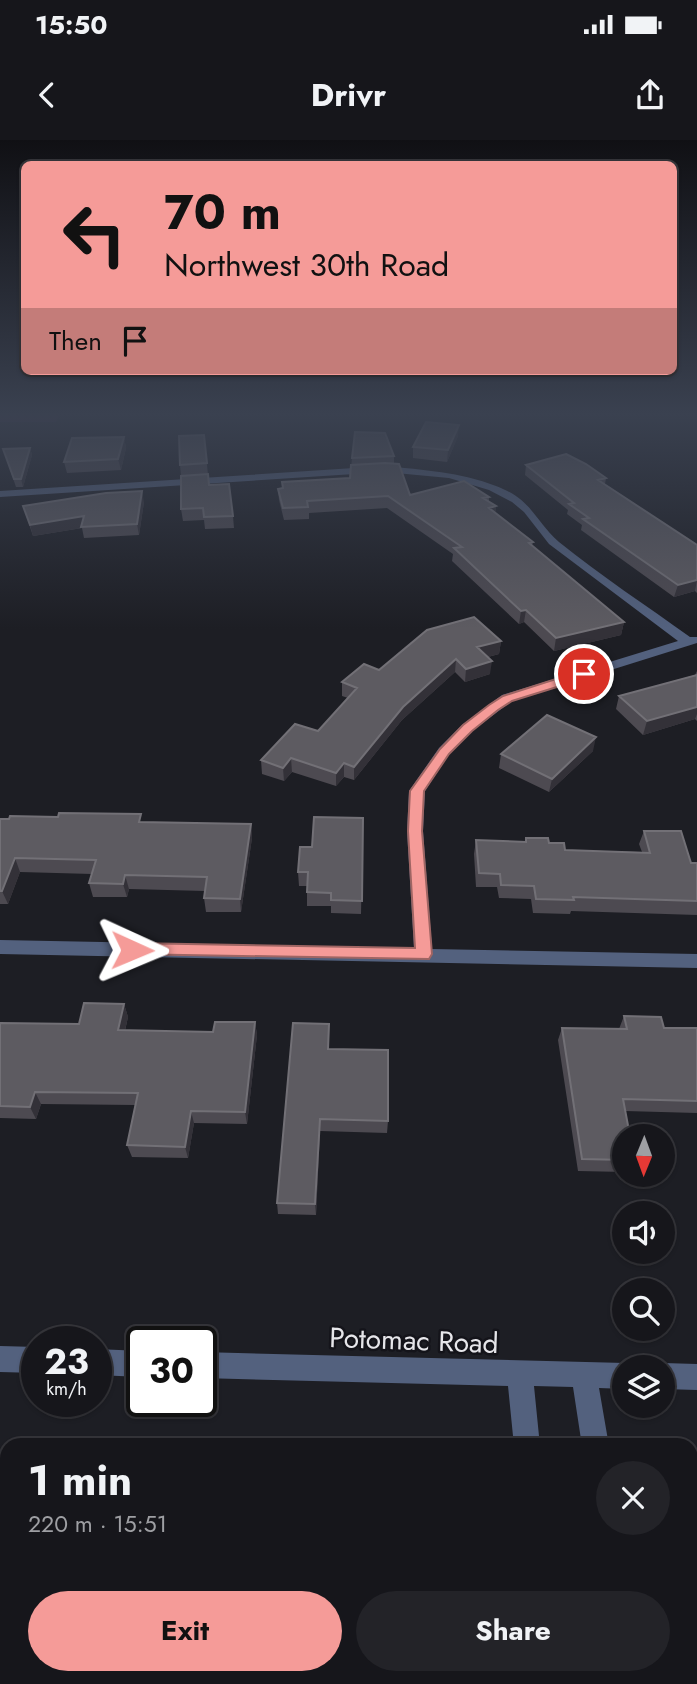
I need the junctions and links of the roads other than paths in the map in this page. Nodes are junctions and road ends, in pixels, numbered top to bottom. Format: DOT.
graph roads {
  1 [pos="138,485"];
  2 [pos="483,485"];
  3 [pos="0,494"];
  4 [pos="692,640"];
  5 [pos="0,947"];
  6 [pos="423,954"];
  7 [pos="697,961"];
  8 [pos="0,1359"];
  9 [pos="21,1360"];
  10 [pos="217,1365"];
  11 [pos="520,1374"];
  12 [pos="584,1375"];
  13 [pos="612,1376"];
  14 [pos="675,1376"];
  15 [pos="697,1377"];
  16 [pos="526,1438"];
  17 [pos="595,1438"];
  1 -- 3 [label="street"];
  2 -- 4 [label="street"];
  4 -- 6 [label="street"];
  5 -- 6 [label="street"];
  6 -- 7 [label="street"];
  8 -- 9 [label="street"];
  10 -- 11 [label="street, Potomac Road"];
  11 -- 12 [label="street, Potomac Road"];
  11 -- 16 [label="street"];
  12 -- 13 [label="street, Potomac Road"];
  12 -- 17 [label="street"];
  14 -- 15 [label="street"];
}
